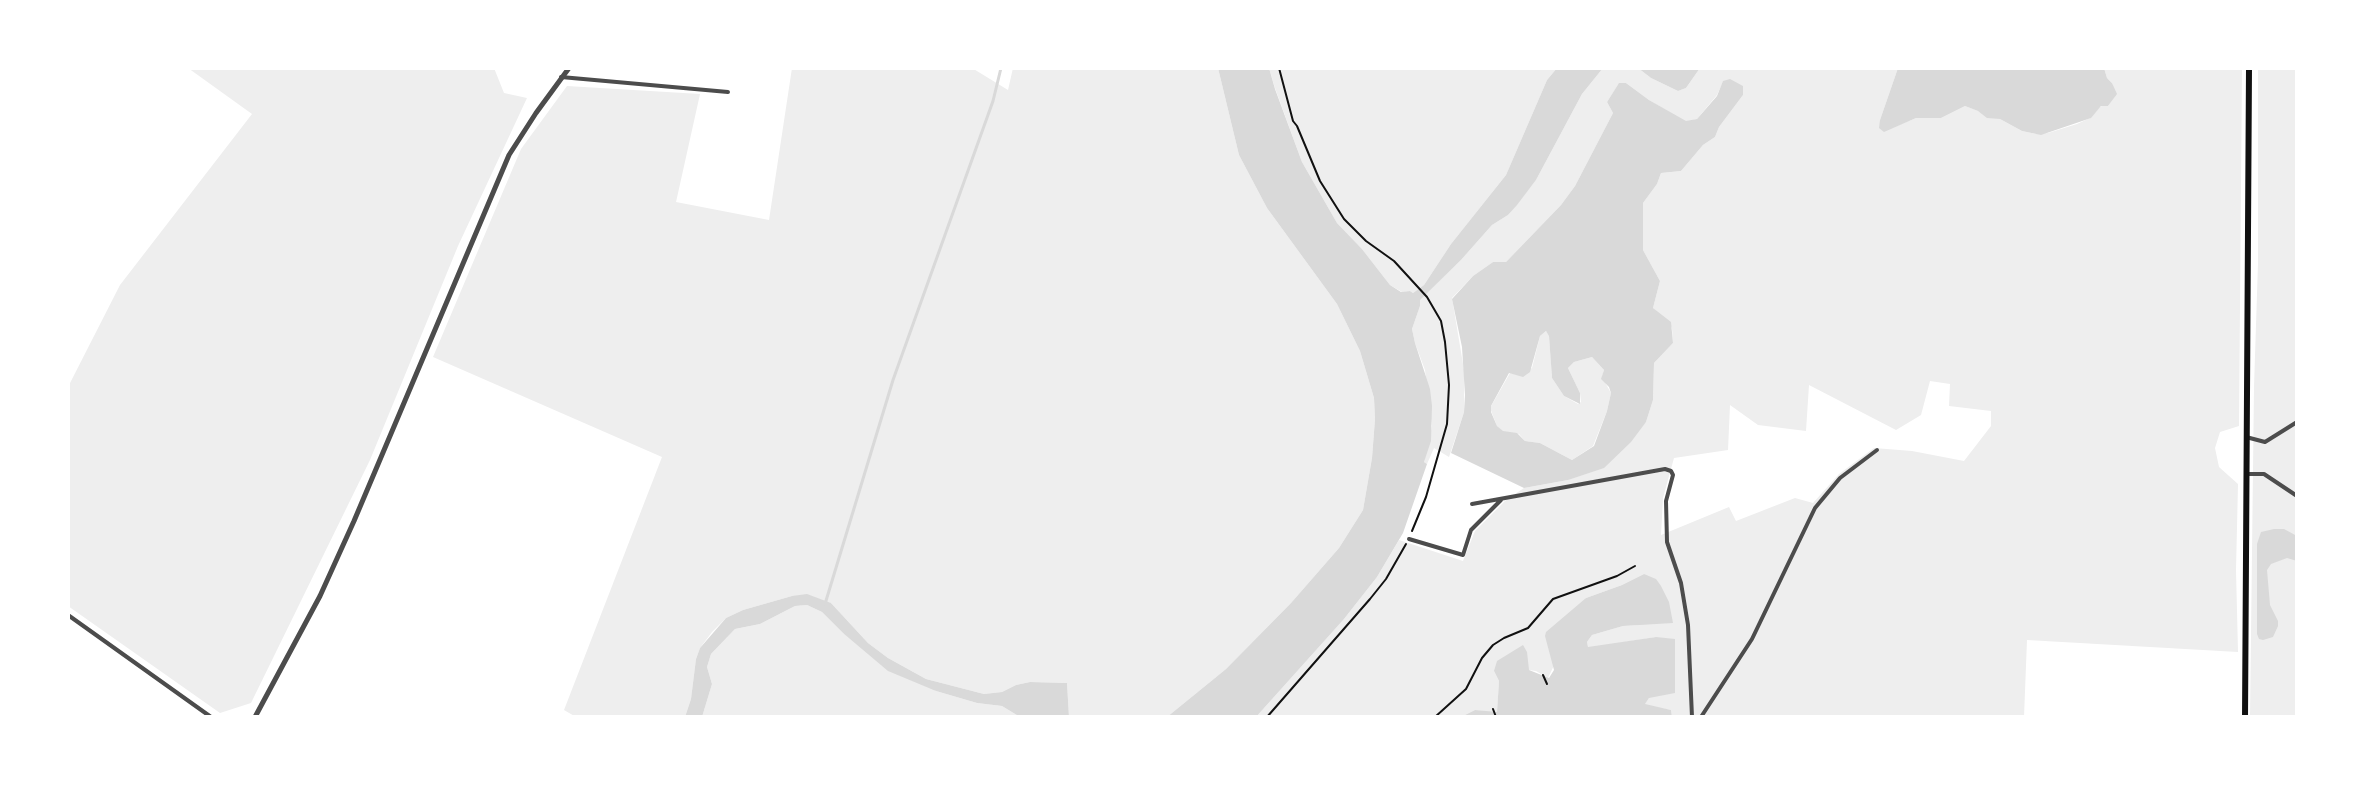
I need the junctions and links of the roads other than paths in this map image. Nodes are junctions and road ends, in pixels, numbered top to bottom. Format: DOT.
graph roads {
  1 [pos="569,68"];
  2 [pos="2249,68"];
  3 [pos="561,77"];
  4 [pos="728,92"];
  5 [pos="2297,422"];
  6 [pos="2246,437"];
  7 [pos="1877,450"];
  8 [pos="2247,474"];
  9 [pos="2297,496"];
  10 [pos="1502,498"];
  11 [pos="1472,504"];
  12 [pos="1409,539"];
  13 [pos="68,615"];
  14 [pos="211,717"];
  15 [pos="256,717"];
  16 [pos="1692,717"];
  17 [pos="1701,717"];
  18 [pos="2245,717"];
  1 -- 3 [label="street"];
  2 -- 6 [label="main road"];
  3 -- 4 [label="street"];
  3 -- 15 [label="street"];
  5 -- 6 [label="street"];
  6 -- 8 [label="main road"];
  7 -- 17 [label="street"];
  8 -- 9 [label="street"];
  8 -- 18 [label="main road"];
  10 -- 11 [label="street"];
  10 -- 12 [label="street"];
  10 -- 16 [label="street"];
  13 -- 14 [label="street"];
}
